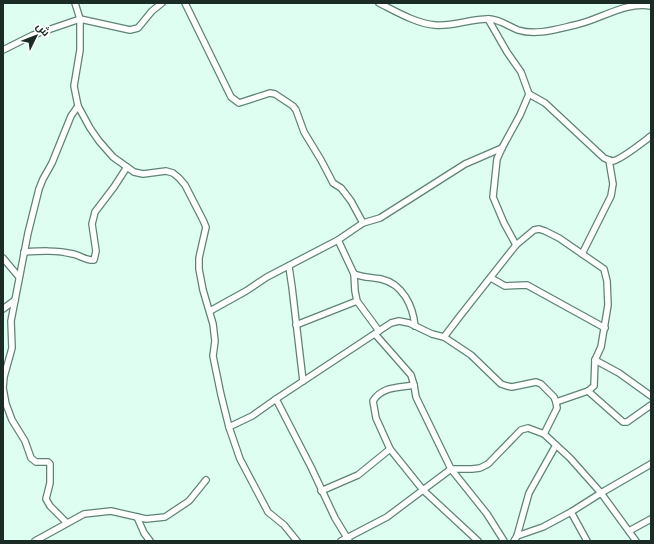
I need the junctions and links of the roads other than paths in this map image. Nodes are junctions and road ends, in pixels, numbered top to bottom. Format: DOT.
graph roads {
  1 [pos="75,3"];
  2 [pos="162,3"];
  3 [pos="185,3"];
  4 [pos="379,3"];
  5 [pos="646,4"];
  6 [pos="651,6"];
  7 [pos="80,19"];
  8 [pos="488,19"];
  9 [pos="3,50"];
  10 [pos="529,94"];
  11 [pos="78,106"];
  12 [pos="651,136"];
  13 [pos="502,148"];
  14 [pos="608,160"];
  15 [pos="127,167"];
  16 [pos="363,223"];
  17 [pos="338,240"];
  18 [pos="516,245"];
  19 [pos="24,252"];
  20 [pos="582,254"];
  21 [pos="3,258"];
  22 [pos="289,267"];
  23 [pos="354,274"];
  24 [pos="19,277"];
  25 [pos="491,278"];
  26 [pos="15,300"];
  27 [pos="357,301"];
  28 [pos="3,309"];
  29 [pos="210,311"];
  30 [pos="296,325"];
  31 [pos="415,326"];
  32 [pos="605,328"];
  33 [pos="377,333"];
  34 [pos="444,337"];
  35 [pos="595,360"];
  36 [pos="303,381"];
  37 [pos="414,385"];
  38 [pos="588,391"];
  39 [pos="651,396"];
  40 [pos="276,399"];
  41 [pos="556,402"];
  42 [pos="651,405"];
  43 [pos="229,427"];
  44 [pos="544,434"];
  45 [pos="556,446"];
  46 [pos="390,449"];
  47 [pos="651,464"];
  48 [pos="451,469"];
  49 [pos="206,480"];
  50 [pos="423,490"];
  51 [pos="321,491"];
  52 [pos="601,492"];
  53 [pos="571,512"];
  54 [pos="137,517"];
  55 [pos="651,519"];
  56 [pos="67,523"];
  57 [pos="629,531"];
  58 [pos="48,538"];
  59 [pos="516,539"];
  60 [pos="348,540"];
  61 [pos="35,541"];
  62 [pos="150,541"];
  63 [pos="297,541"];
  64 [pos="341,541"];
  65 [pos="478,541"];
  66 [pos="504,541"];
  67 [pos="587,541"];
  68 [pos="636,541"];
  1 -- 7 [label="street"];
  2 -- 7 [label="street"];
  3 -- 16 [label="street"];
  4 -- 8 [label="street"];
  5 -- 6 [label="street"];
  5 -- 8 [label="street"];
  7 -- 9 [label="street"];
  7 -- 11 [label="street"];
  8 -- 10 [label="street"];
  10 -- 13 [label="street"];
  10 -- 14 [label="street"];
  11 -- 15 [label="street"];
  11 -- 19 [label="street"];
  12 -- 14 [label="street"];
  13 -- 16 [label="street"];
  13 -- 18 [label="street"];
  14 -- 20 [label="street"];
  15 -- 19 [label="street"];
  15 -- 29 [label="street"];
  16 -- 17 [label="street"];
  17 -- 22 [label="street"];
  17 -- 23 [label="street"];
  18 -- 20 [label="street"];
  18 -- 25 [label="street"];
  19 -- 24 [label="street"];
  20 -- 32 [label="street"];
  21 -- 24 [label="street"];
  22 -- 29 [label="street"];
  22 -- 30 [label="street"];
  23 -- 27 [label="street"];
  23 -- 31 [label="street"];
  24 -- 26 [label="street"];
  25 -- 32 [label="street"];
  25 -- 34 [label="street"];
  26 -- 28 [label="street"];
  26 -- 56 [label="street"];
  27 -- 30 [label="street"];
  27 -- 33 [label="street"];
  29 -- 43 [label="street"];
  30 -- 36 [label="street"];
  31 -- 33 [label="street"];
  31 -- 34 [label="street"];
  32 -- 35 [label="street"];
  33 -- 36 [label="street"];
  33 -- 37 [label="street"];
  34 -- 41 [label="street"];
  35 -- 38 [label="street"];
  35 -- 39 [label="street"];
  36 -- 40 [label="street"];
  37 -- 46 [label="street"];
  37 -- 48 [label="street"];
  38 -- 41 [label="street"];
  38 -- 42 [label="street"];
  40 -- 43 [label="street"];
  40 -- 51 [label="street"];
  41 -- 44 [label="street"];
  43 -- 63 [label="street"];
  44 -- 45 [label="street"];
  44 -- 48 [label="street"];
  45 -- 52 [label="street"];
  45 -- 59 [label="street"];
  46 -- 50 [label="street"];
  46 -- 51 [label="street"];
  47 -- 52 [label="street"];
  48 -- 50 [label="street"];
  48 -- 66 [label="street"];
  49 -- 54 [label="street"];
  50 -- 60 [label="street"];
  50 -- 65 [label="street"];
  51 -- 60 [label="street"];
  52 -- 53 [label="street"];
  52 -- 57 [label="street"];
  53 -- 59 [label="street"];
  53 -- 67 [label="street"];
  54 -- 56 [label="street"];
  54 -- 62 [label="street"];
  55 -- 57 [label="street"];
  56 -- 58 [label="street"];
  57 -- 68 [label="street"];
  58 -- 61 [label="street"];
  60 -- 64 [label="street"];
}
